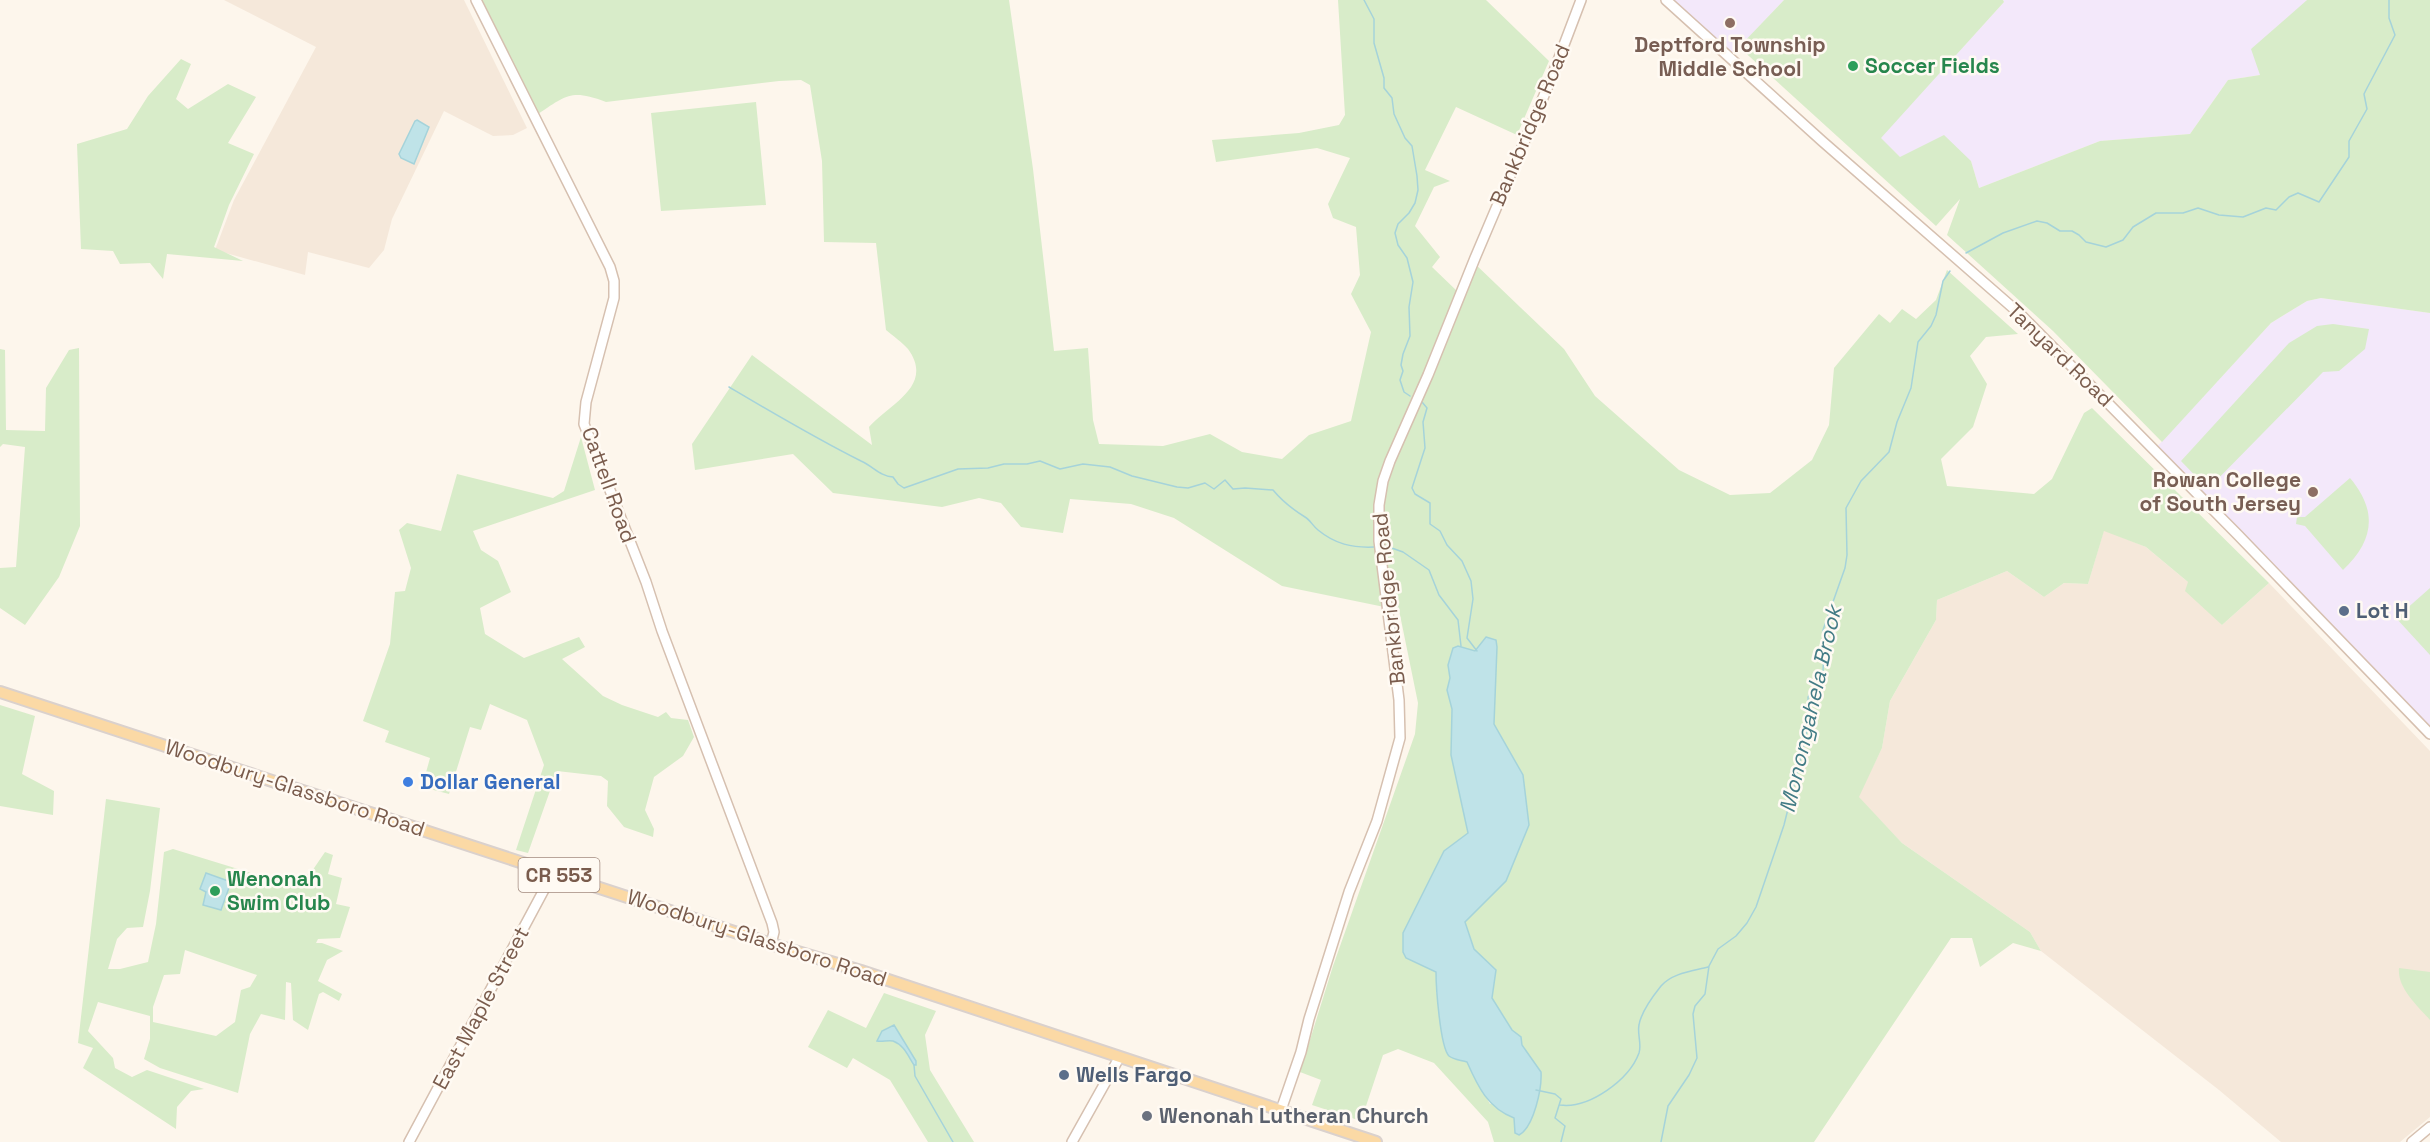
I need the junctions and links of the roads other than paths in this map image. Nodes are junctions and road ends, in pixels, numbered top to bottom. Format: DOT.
graph roads {
  1 [pos="476,0"];
  2 [pos="1581,0"];
  3 [pos="1666,0"];
  4 [pos="0,692"];
  5 [pos="2430,734"];
  6 [pos="553,873"];
  7 [pos="771,944"];
  8 [pos="1119,1058"];
  9 [pos="1281,1110"];
  10 [pos="2430,1127"];
  11 [pos="409,1142"];
  12 [pos="1072,1142"];
  13 [pos="1376,1142"];
  14 [pos="2412,1142"];
  1 -- 7 [label="street, Cattell Road"];
  2 -- 9 [label="street, Bankbridge Road"];
  3 -- 5 [label="street, Tanyard Road"];
  4 -- 6 [label="main road, Woodbury-Glassboro Road / CR 553"];
  6 -- 7 [label="main road, Woodbury-Glassboro Road / CR 553"];
  6 -- 11 [label="street, East Maple Street"];
  7 -- 8 [label="main road, Woodbury-Glassboro Road / CR 553"];
  8 -- 9 [label="main road, Woodbury-Glassboro Road / CR 553"];
  8 -- 12 [label="street"];
  9 -- 13 [label="main road, Woodbury-Glassboro Road / CR 553"];
  10 -- 14 [label="street"];
}
